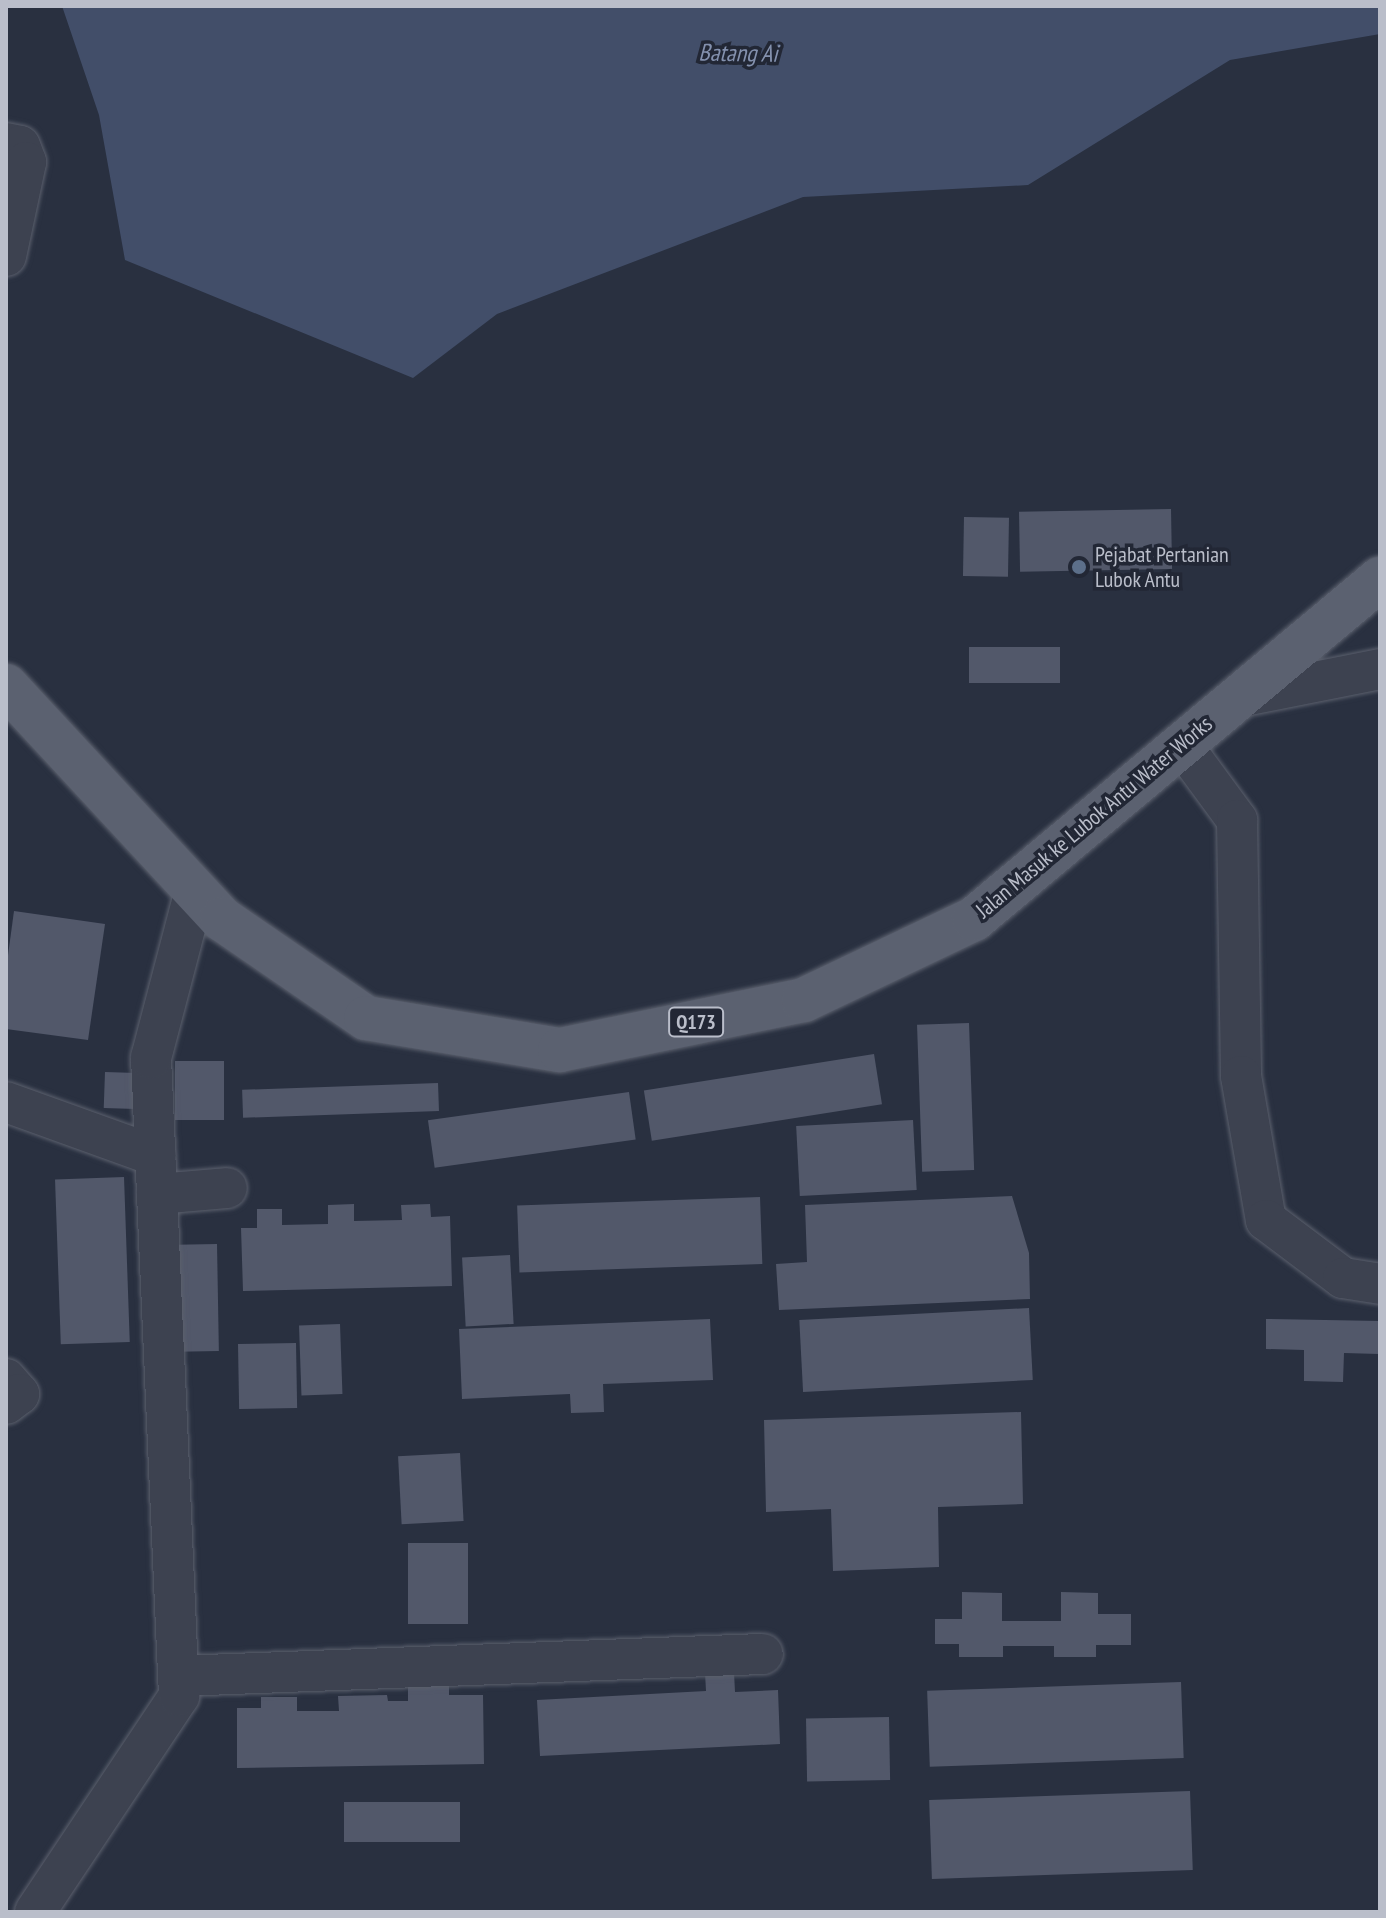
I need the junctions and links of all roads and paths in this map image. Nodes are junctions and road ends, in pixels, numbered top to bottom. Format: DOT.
graph roads {
  1 [pos="6,143"];
  2 [pos="6,256"];
  3 [pos="1380,579"];
  4 [pos="1380,669"];
  5 [pos="6,686"];
  6 [pos="1239,697"];
  7 [pos="1182,745"];
  8 [pos="195,890"];
  9 [pos="6,1102"];
  10 [pos="157,1175"];
  11 [pos="227,1188"];
  12 [pos="1380,1284"];
  13 [pos="6,1379"];
  14 [pos="6,1404"];
  15 [pos="763,1654"];
  16 [pos="179,1676"];
  17 [pos="35,1912"];
  1 -- 2 [label="street"];
  3 -- 6 [label="main road, Jalan Masuk ke Lubok Antu Water Works / Q173"];
  4 -- 6 [label="street"];
  5 -- 8 [label="main road, Jalan Masuk ke Lubok Antu Water Works / Q173"];
  6 -- 7 [label="main road, Jalan Masuk ke Lubok Antu Water Works / Q173"];
  7 -- 8 [label="main road, Jalan Masuk ke Lubok Antu Water Works / Q173"];
  7 -- 12 [label="street"];
  8 -- 10 [label="street"];
  9 -- 10 [label="street"];
  10 -- 11 [label="street"];
  10 -- 16 [label="street"];
  13 -- 14 [label="street"];
  15 -- 16 [label="street"];
  16 -- 17 [label="street"];
}
